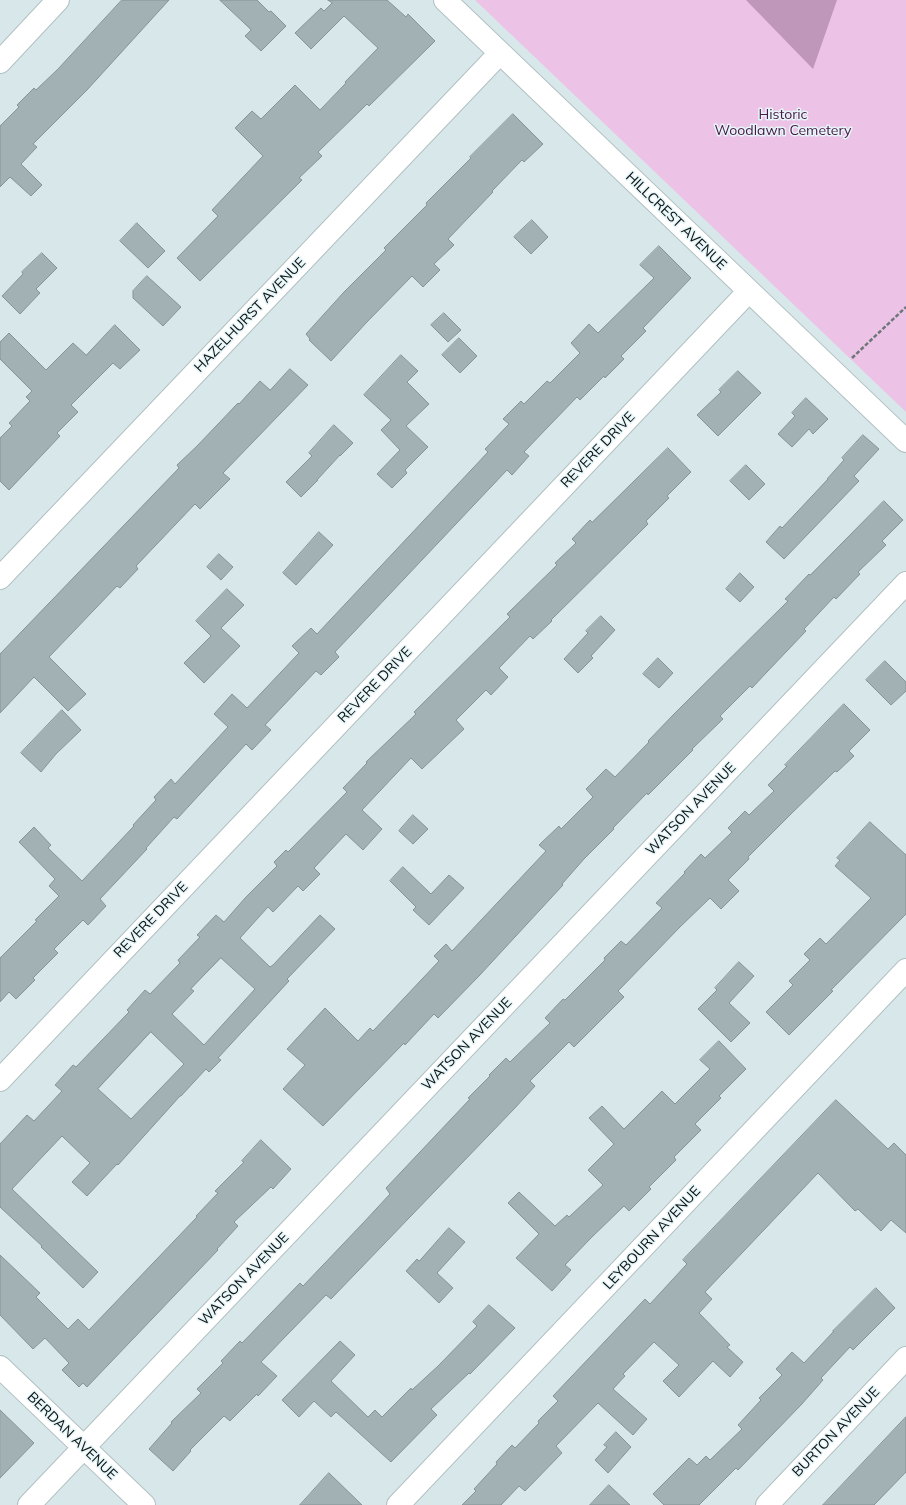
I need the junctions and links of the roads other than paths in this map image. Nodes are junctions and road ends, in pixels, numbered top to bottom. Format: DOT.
graph roads {
  1 [pos="58,0"];
  2 [pos="445,0"];
  3 [pos="500,53"];
  4 [pos="0,62"];
  5 [pos="749,291"];
  6 [pos="906,441"];
  7 [pos="0,578"];
  8 [pos="906,583"];
  9 [pos="906,970"];
  10 [pos="0,1080"];
  11 [pos="906,1358"];
  12 [pos="0,1367"];
  13 [pos="84,1447"];
  14 [pos="29,1505"];
  15 [pos="144,1505"];
  16 [pos="398,1505"];
  17 [pos="767,1505"];
  1 -- 4 [label="street"];
  2 -- 3 [label="street, HILLCREST AVENUE"];
  3 -- 5 [label="street, HILLCREST AVENUE"];
  3 -- 7 [label="street, HAZELHURST AVENUE"];
  5 -- 6 [label="street, HILLCREST AVENUE"];
  5 -- 10 [label="street, REVERE DRIVE"];
  8 -- 13 [label="street, WATSON AVENUE"];
  9 -- 16 [label="street, LEYBOURN AVENUE"];
  11 -- 17 [label="street, BURTON AVENUE"];
  12 -- 13 [label="street, BERDAN AVENUE"];
  13 -- 14 [label="street, WATSON AVENUE"];
  13 -- 15 [label="street, BERDAN AVENUE"];
}
